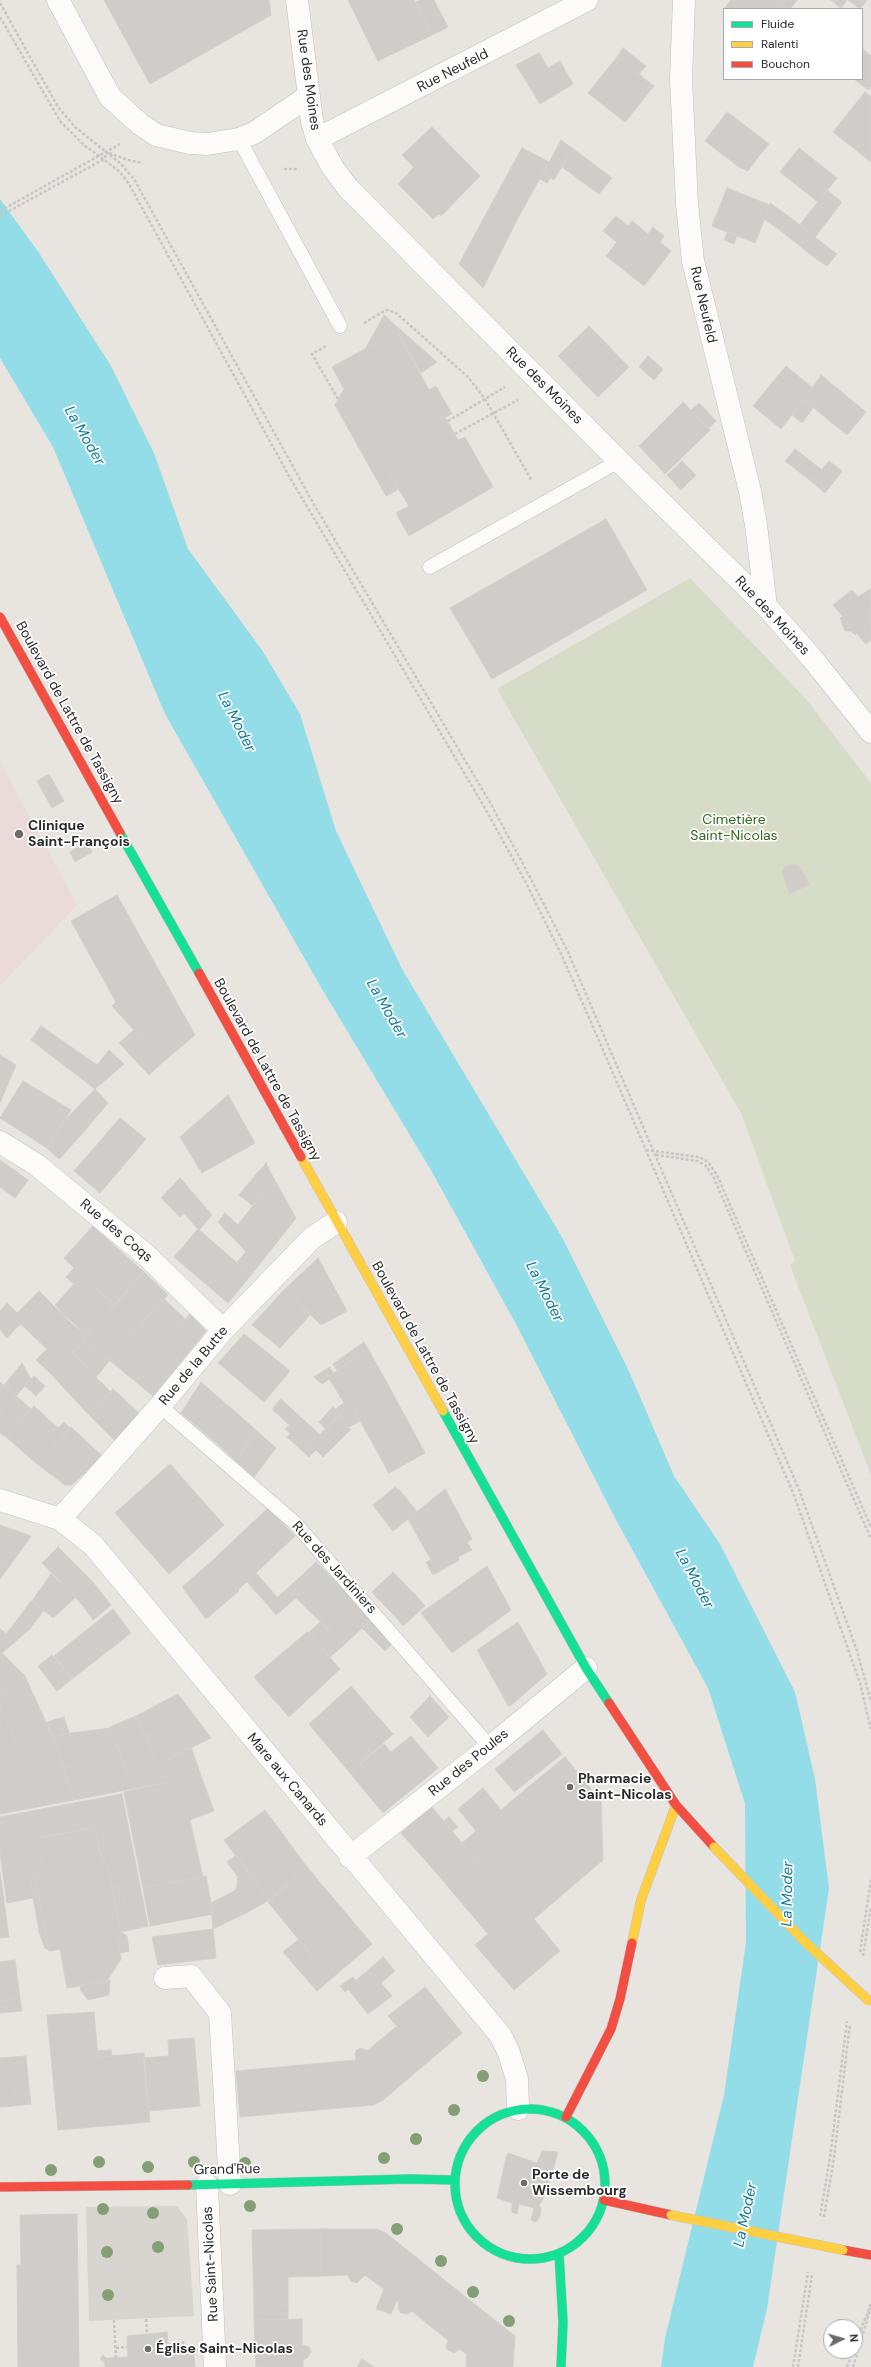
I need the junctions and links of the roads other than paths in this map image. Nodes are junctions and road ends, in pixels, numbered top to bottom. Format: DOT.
graph roads {
  1 [pos="58,0"];
  2 [pos="297,0"];
  3 [pos="587,0"];
  4 [pos="684,0"];
  5 [pos="307,97"];
  6 [pos="239,139"];
  7 [pos="317,139"];
  8 [pos="340,326"];
  9 [pos="618,461"];
  10 [pos="430,567"];
  11 [pos="766,606"];
  12 [pos="0,617"];
  13 [pos="871,732"];
  14 [pos="0,1142"];
  15 [pos="336,1222"];
  16 [pos="223,1330"];
  17 [pos="160,1406"];
  18 [pos="0,1500"];
  19 [pos="60,1519"];
  20 [pos="586,1668"];
  21 [pos="490,1746"];
  22 [pos="676,1805"];
  23 [pos="350,1857"];
  24 [pos="165,1978"];
  25 [pos="870,2002"];
  26 [pos="518,2109"];
  27 [pos="566,2116"];
  28 [pos="455,2180"];
  29 [pos="230,2184"];
  30 [pos="207,2185"];
  31 [pos="0,2187"];
  32 [pos="604,2200"];
  33 [pos="559,2254"];
  34 [pos="871,2255"];
  35 [pos="215,2367"];
  36 [pos="561,2367"];
  1 -- 6 [label="street"];
  2 -- 5 [label="street, Rue des Moines"];
  3 -- 7 [label="street, Rue Neufeld"];
  4 -- 11 [label="street, Rue Neufeld"];
  5 -- 6 [label="street"];
  5 -- 7 [label="street, Rue des Moines"];
  6 -- 8 [label="lane"];
  7 -- 9 [label="street, Rue des Moines"];
  9 -- 10 [label="lane"];
  9 -- 11 [label="street, Rue des Moines"];
  11 -- 13 [label="street, Rue des Moines"];
  12 -- 15 [label="main road, Boulevard de Lattre de Tassigny"];
  14 -- 16 [label="street, Rue des Coqs"];
  15 -- 16 [label="street, Rue de la Butte"];
  15 -- 20 [label="main road, Boulevard de Lattre de Tassigny"];
  16 -- 17 [label="street, Rue de la Butte"];
  17 -- 19 [label="street, Rue de la Butte"];
  17 -- 21 [label="lane, Rue des Jardiniers"];
  18 -- 19 [label="street, Mare aux Canards"];
  19 -- 23 [label="street, Mare aux Canards"];
  20 -- 21 [label="street, Rue des Poules"];
  20 -- 22 [label="main road, Boulevard de Lattre de Tassigny"];
  21 -- 23 [label="street, Rue des Poules"];
  22 -- 25 [label="main road, Boulevard de Lattre de Tassigny, bridge"];
  22 -- 27 [label="main road"];
  23 -- 26 [label="street, Mare aux Canards"];
  24 -- 29 [label="street"];
  26 -- 27 [label="main road"];
  26 -- 28 [label="main road"];
  27 -- 32 [label="main road"];
  28 -- 29 [label="main road, Grand'Rue"];
  28 -- 33 [label="main road"];
  29 -- 30 [label="main road, Grand'Rue"];
  30 -- 31 [label="main road, Grand'Rue"];
  30 -- 35 [label="street, Rue Saint-Nicolas"];
  32 -- 33 [label="main road"];
  32 -- 34 [label="main road, bridge"];
  33 -- 36 [label="main road"];
}
